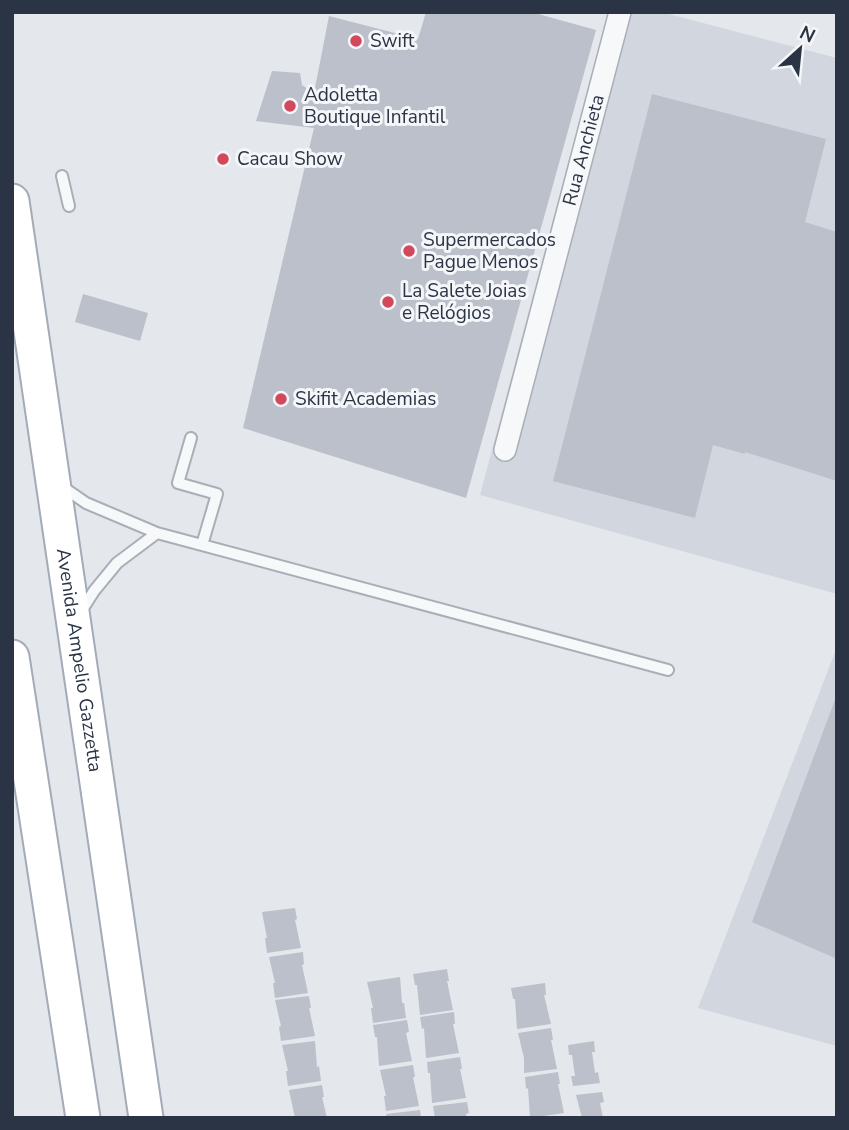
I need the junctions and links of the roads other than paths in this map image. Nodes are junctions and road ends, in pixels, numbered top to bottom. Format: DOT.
graph roads {
  1 [pos="620,12"];
  2 [pos="62,176"];
  3 [pos="12,201"];
  4 [pos="69,206"];
  5 [pos="24,357"];
  6 [pos="191,438"];
  7 [pos="505,450"];
  8 [pos="52,480"];
  9 [pos="157,533"];
  10 [pos="202,545"];
  11 [pos="74,624"];
  12 [pos="12,657"];
  13 [pos="668,670"];
  14 [pos="83,1118"];
  15 [pos="146,1118"];
  1 -- 7 [label="street, Rua Anchieta"];
  2 -- 4 [label="lane"];
  3 -- 5 [label="main road, Avenida Ampelio Gazzetta"];
  5 -- 8 [label="main road, Avenida Ampelio Gazzetta"];
  6 -- 10 [label="lane"];
  8 -- 9 [label="lane"];
  8 -- 11 [label="main road, Avenida Ampelio Gazzetta"];
  9 -- 10 [label="lane"];
  9 -- 11 [label="lane"];
  10 -- 13 [label="lane"];
  11 -- 15 [label="main road, Avenida Ampelio Gazzetta"];
  12 -- 14 [label="main road"];
}
